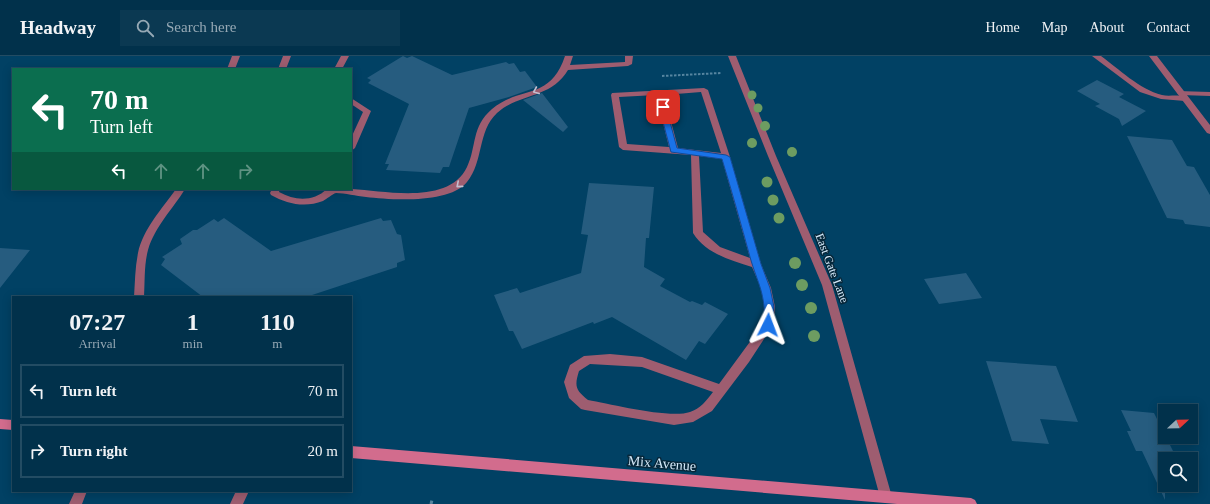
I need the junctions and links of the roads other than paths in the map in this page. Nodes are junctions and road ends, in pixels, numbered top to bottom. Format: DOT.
graph roads {
  1 [pos="236,56"];
  2 [pos="286,56"];
  3 [pos="345,56"];
  4 [pos="569,56"];
  5 [pos="629,56"];
  6 [pos="732,56"];
  7 [pos="1096,56"];
  8 [pos="1153,56"];
  9 [pos="231,68"];
  10 [pos="282,68"];
  11 [pos="339,68"];
  12 [pos="565,68"];
  13 [pos="659,92"];
  14 [pos="1210,94"];
  15 [pos="1183,96"];
  16 [pos="352,101"];
  17 [pos="1210,131"];
  18 [pos="352,146"];
  19 [pos="674,150"];
  20 [pos="695,154"];
  21 [pos="726,157"];
  22 [pos="180,190"];
  23 [pos="272,190"];
  24 [pos="331,190"];
  25 [pos="344,190"];
  26 [pos="756,264"];
  27 [pos="139,296"];
  28 [pos="720,390"];
  29 [pos="0,424"];
  30 [pos="12,425"];
  31 [pos="352,452"];
  32 [pos="81,492"];
  33 [pos="242,492"];
  34 [pos="886,496"];
  35 [pos="75,504"];
  36 [pos="236,504"];
  37 [pos="971,504"];
  1 -- 9 [label="street"];
  2 -- 10 [label="street"];
  3 -- 11 [label="street"];
  4 -- 12 [label="street"];
  5 -- 12 [label="street"];
  6 -- 34 [label="street, East Gate Lane"];
  7 -- 15 [label="street"];
  8 -- 15 [label="street"];
  12 -- 25 [label="street, one-way"];
  13 -- 19 [label="street"];
  13 -- 19 [label="street"];
  13 -- 21 [label="street"];
  14 -- 15 [label="street"];
  15 -- 17 [label="street"];
  16 -- 18 [label="street"];
  19 -- 20 [label="street"];
  20 -- 21 [label="street"];
  20 -- 26 [label="street"];
  21 -- 26 [label="street"];
  22 -- 27 [label="street"];
  23 -- 24 [label="street"];
  26 -- 28 [label="street"];
  28 -- 28 [label="street"];
  29 -- 30 [label="street"];
  31 -- 34 [label="street, Mix Avenue"];
  32 -- 35 [label="street"];
  33 -- 36 [label="street"];
  34 -- 37 [label="street, Mix Avenue"];
}
